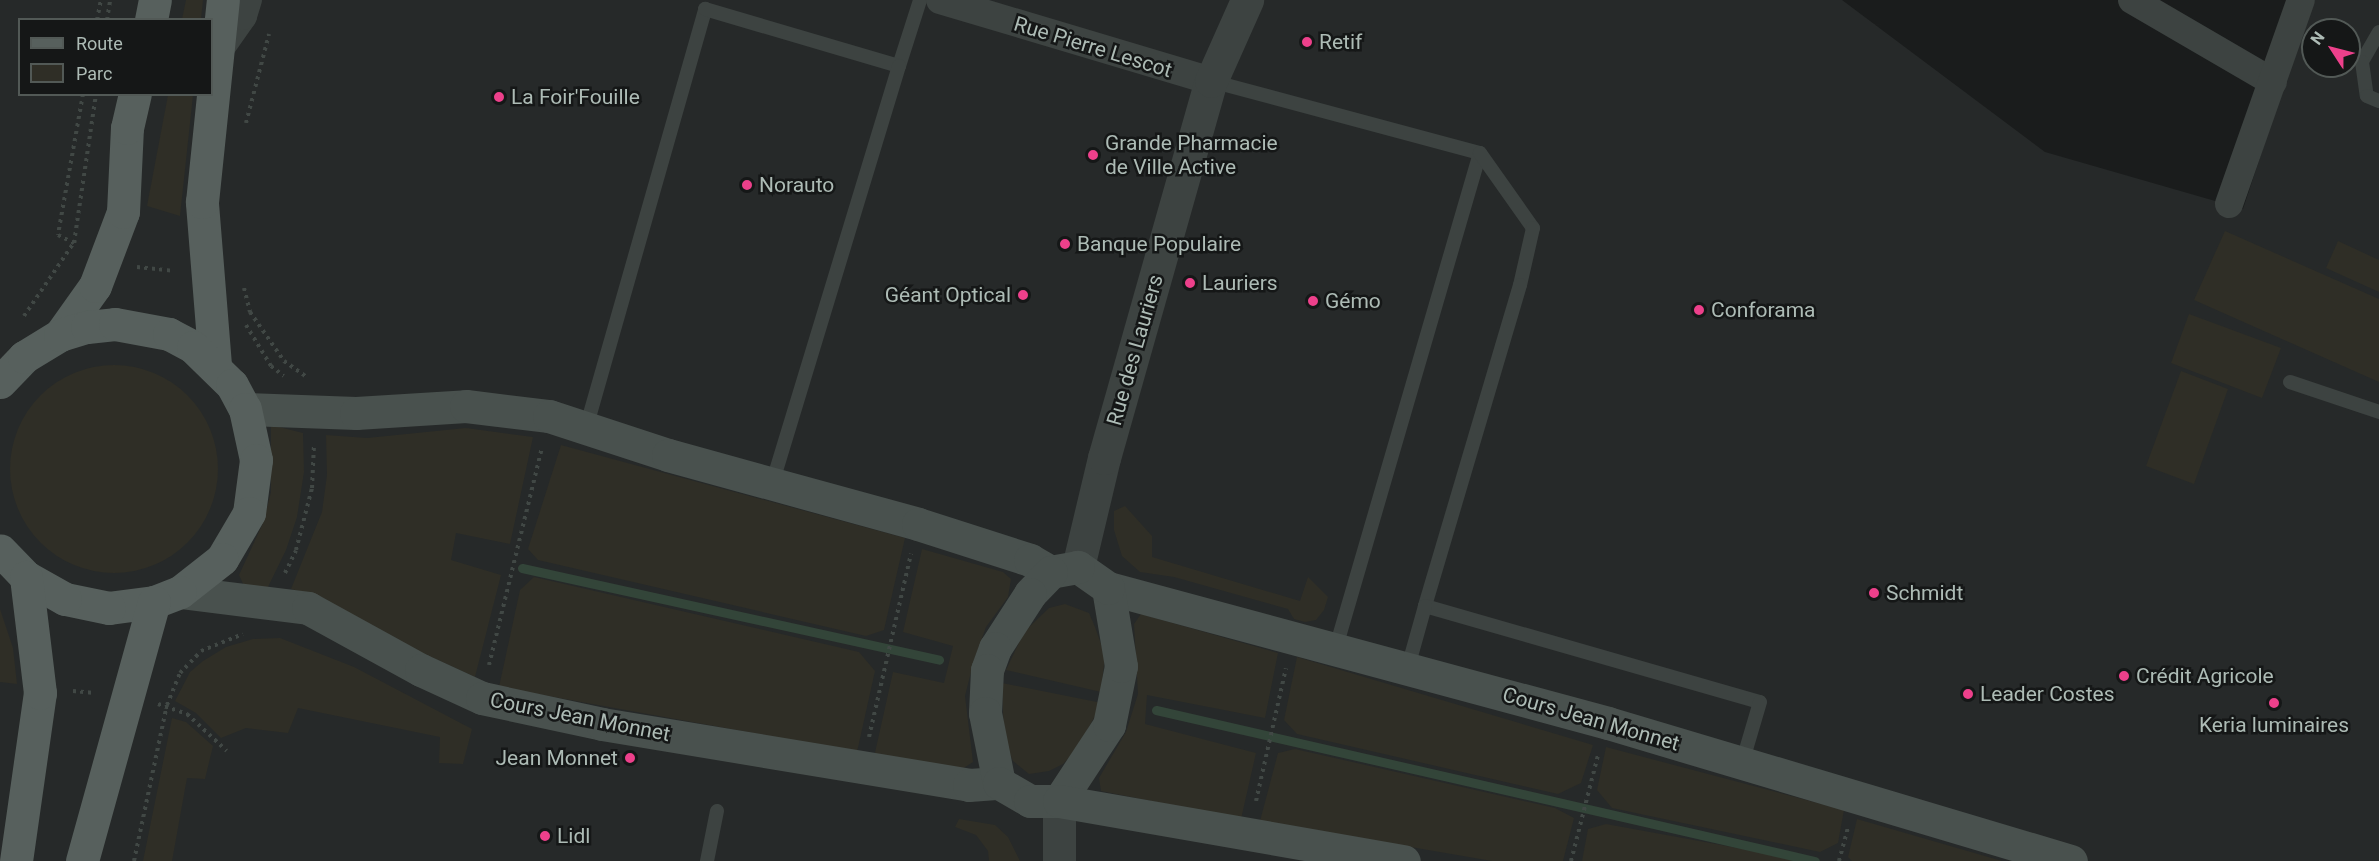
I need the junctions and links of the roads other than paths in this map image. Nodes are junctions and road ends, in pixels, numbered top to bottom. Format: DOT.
graph roads {
  1 [pos="155,0"];
  2 [pos="223,0"];
  3 [pos="248,0"];
  4 [pos="920,0"];
  5 [pos="940,0"];
  6 [pos="1247,0"];
  7 [pos="2132,0"];
  8 [pos="2301,0"];
  9 [pos="151,18"];
  10 [pos="2379,32"];
  11 [pos="214,58"];
  12 [pos="899,66"];
  13 [pos="213,70"];
  14 [pos="1211,81"];
  15 [pos="2273,82"];
  16 [pos="135,96"];
  17 [pos="211,96"];
  18 [pos="2379,101"];
  19 [pos="1480,153"];
  20 [pos="2229,204"];
  21 [pos="60,335"];
  22 [pos="12,359"];
  23 [pos="215,365"];
  24 [pos="0,382"];
  25 [pos="2290,382"];
  26 [pos="245,409"];
  27 [pos="2379,412"];
  28 [pos="586,428"];
  29 [pos="772,484"];
  30 [pos="0,550"];
  31 [pos="1064,569"];
  32 [pos="26,577"];
  33 [pos="1108,588"];
  34 [pos="167,597"];
  35 [pos="1425,606"];
  36 [pos="1336,647"];
  37 [pos="1408,667"];
  38 [pos="1742,763"];
  39 [pos="999,783"];
  40 [pos="1059,801"];
  41 [pos="717,811"];
  42 [pos="16,861"];
  43 [pos="82,861"];
  44 [pos="707,861"];
  45 [pos="1059,861"];
  46 [pos="1404,861"];
  47 [pos="2071,861"];
  1 -- 9 [label="main road"];
  2 -- 11 [label="main road"];
  3 -- 11 [label="street"];
  4 -- 12 [label="lane"];
  5 -- 14 [label="street, Rue Pierre Lescot"];
  6 -- 14 [label="street, Rue des Lauriers"];
  7 -- 15 [label="street"];
  8 -- 15 [label="street"];
  10 -- 18 [label="lane"];
  11 -- 13 [label="main road"];
  12 -- 28 [label="lane"];
  12 -- 29 [label="lane"];
  14 -- 19 [label="lane"];
  14 -- 31 [label="street, Rue des Lauriers"];
  15 -- 20 [label="street"];
  16 -- 21 [label="main road"];
  17 -- 23 [label="main road"];
  19 -- 35 [label="lane"];
  19 -- 36 [label="lane"];
  21 -- 22 [label="main road"];
  21 -- 23 [label="main road"];
  22 -- 24 [label="main road"];
  23 -- 26 [label="main road"];
  25 -- 27 [label="lane"];
  26 -- 28 [label="main road"];
  26 -- 34 [label="main road"];
  28 -- 29 [label="main road"];
  29 -- 31 [label="main road"];
  30 -- 32 [label="main road"];
  31 -- 33 [label="main road"];
  31 -- 39 [label="main road"];
  32 -- 34 [label="main road"];
  32 -- 42 [label="main road"];
  33 -- 36 [label="main road, Cours Jean Monnet"];
  33 -- 40 [label="main road"];
  34 -- 39 [label="main road, Cours Jean Monnet"];
  34 -- 43 [label="main road"];
  35 -- 37 [label="lane"];
  35 -- 38 [label="lane"];
  36 -- 37 [label="main road, Cours Jean Monnet"];
  37 -- 38 [label="main road, Cours Jean Monnet"];
  38 -- 47 [label="main road, Cours Jean Monnet"];
  39 -- 40 [label="main road"];
  40 -- 45 [label="street"];
  40 -- 46 [label="main road"];
  41 -- 44 [label="lane"];
}
